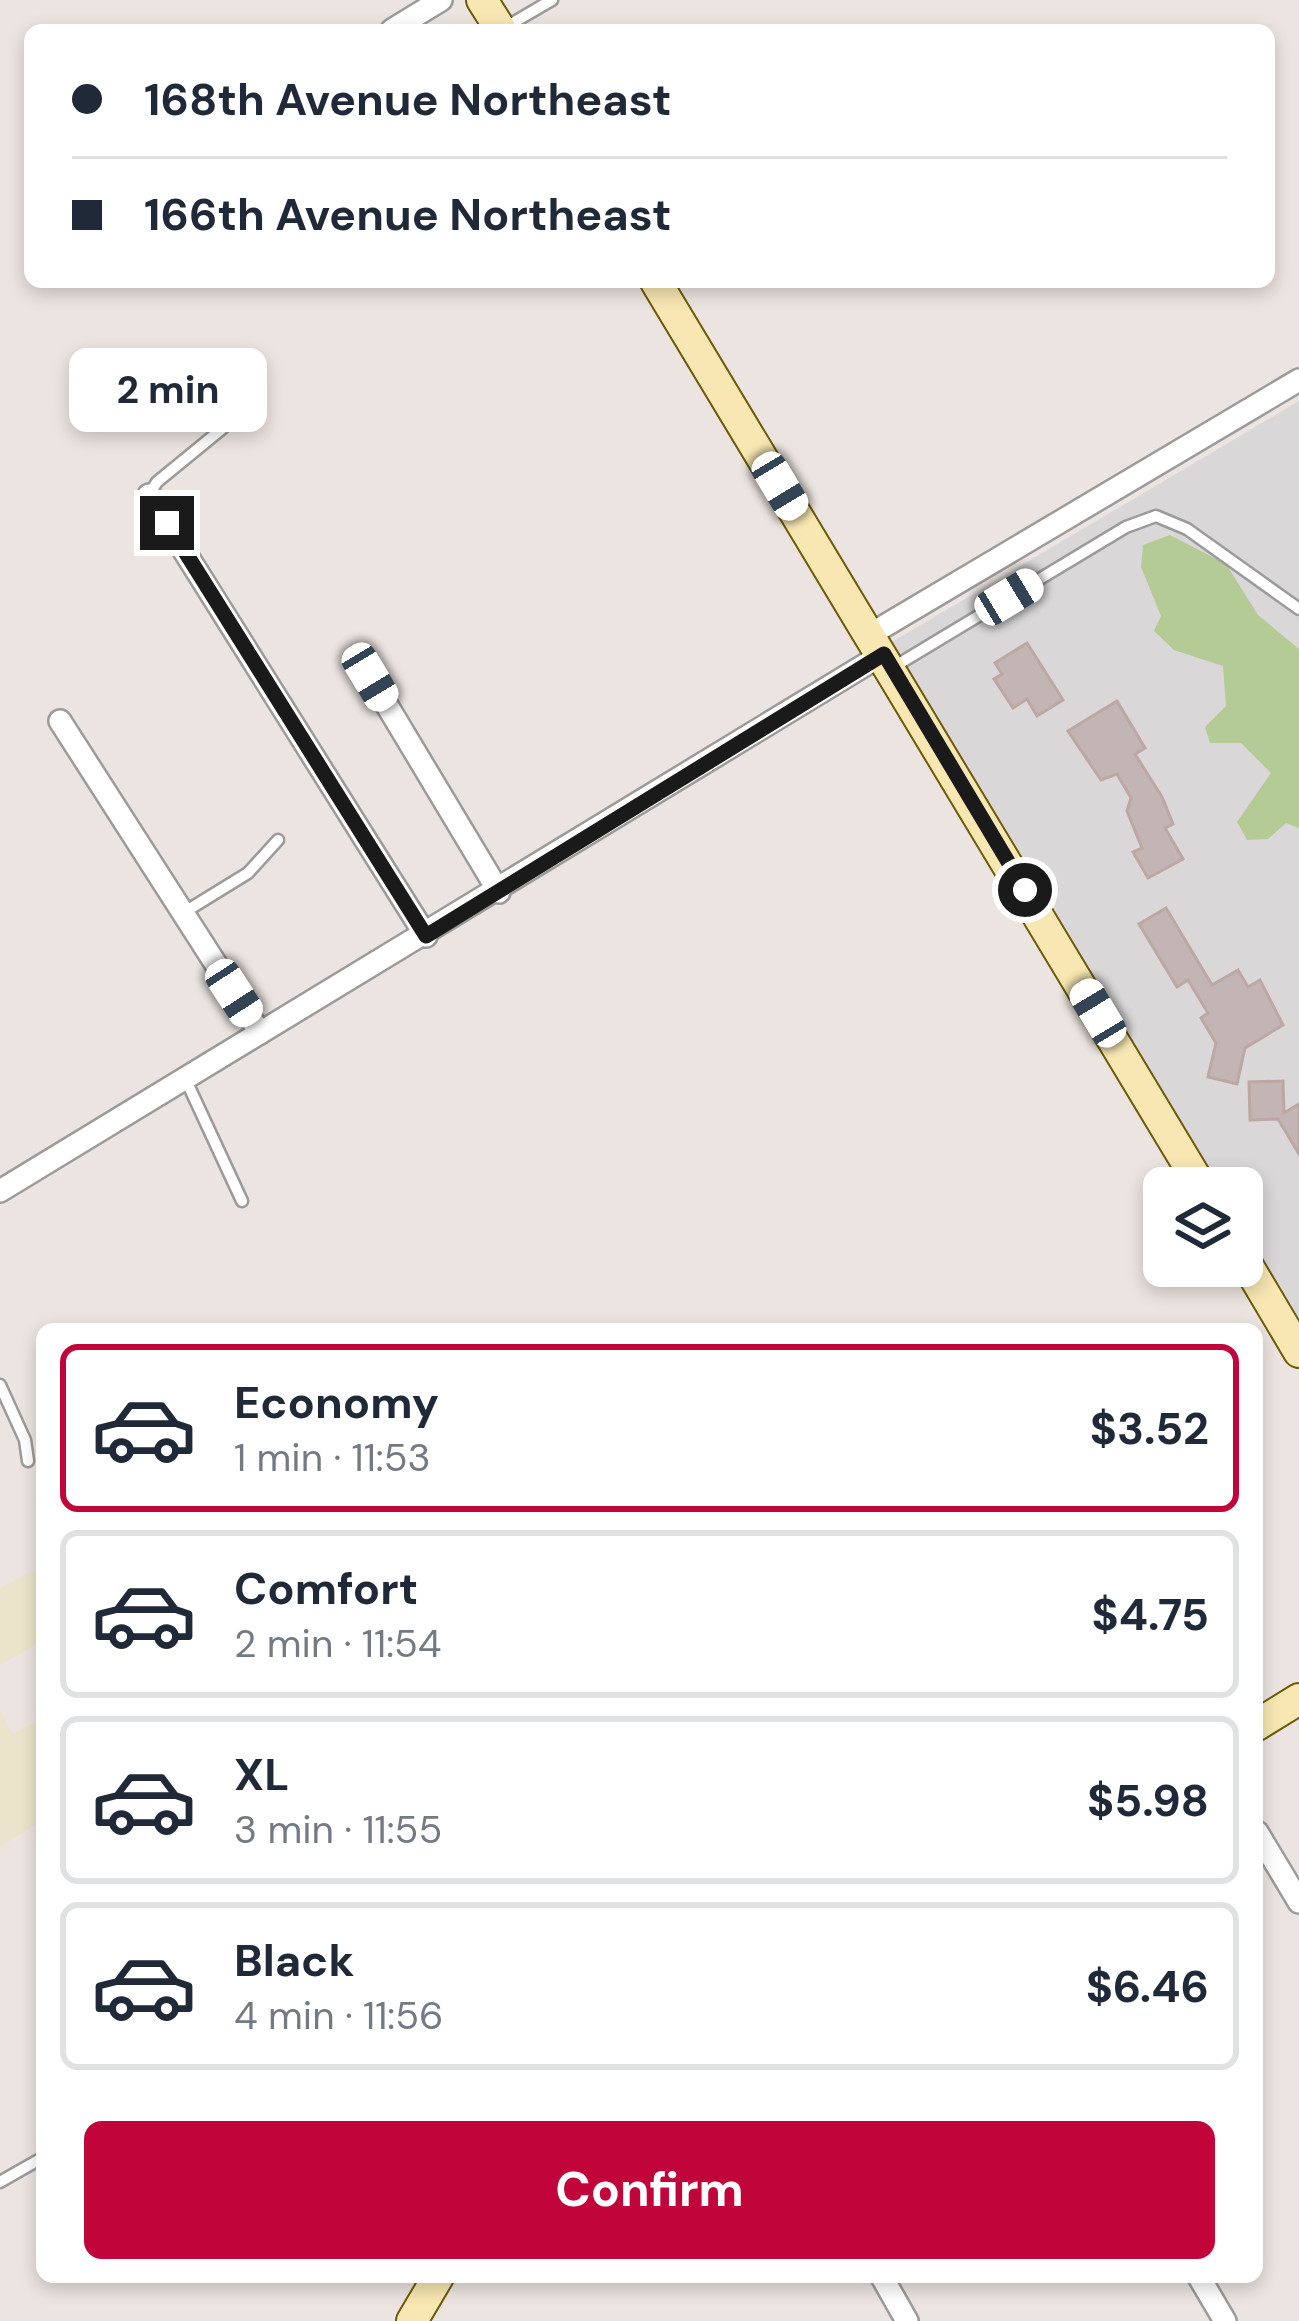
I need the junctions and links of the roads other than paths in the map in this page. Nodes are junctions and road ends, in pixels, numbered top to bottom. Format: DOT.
graph roads {
  1 [pos="441,0"];
  2 [pos="552,0"];
  3 [pos="402,24"];
  4 [pos="511,24"];
  5 [pos="660,288"];
  6 [pos="1299,380"];
  7 [pos="224,428"];
  8 [pos="148,495"];
  9 [pos="1299,609"];
  10 [pos="882,652"];
  11 [pos="370,677"];
  12 [pos="60,721"];
  13 [pos="278,840"];
  14 [pos="499,892"];
  15 [pos="183,913"];
  16 [pos="426,936"];
  17 [pos="260,1033"];
  18 [pos="185,1078"];
  19 [pos="1189,1167"];
  20 [pos="0,1191"];
  21 [pos="242,1201"];
  22 [pos="1260,1287"];
  23 [pos="1299,1352"];
  24 [pos="0,1385"];
  25 [pos="28,1461"];
  26 [pos="1299,1699"];
  27 [pos="1263,1721"];
  28 [pos="1263,1842"];
  29 [pos="1299,1902"];
  30 [pos="36,2161"];
  31 [pos="0,2182"];
  32 [pos="429,2283"];
  33 [pos="885,2283"];
  34 [pos="1203,2283"];
  35 [pos="412,2321"];
  36 [pos="907,2321"];
  37 [pos="1225,2321"];
  1 -- 3 [label="street"];
  2 -- 4 [label="lane"];
  5 -- 10 [label="street"];
  6 -- 10 [label="street"];
  7 -- 8 [label="lane"];
  8 -- 16 [label="street"];
  9 -- 10 [label="lane"];
  10 -- 14 [label="street"];
  10 -- 19 [label="street"];
  11 -- 14 [label="street"];
  12 -- 15 [label="street"];
  13 -- 15 [label="lane"];
  14 -- 16 [label="street"];
  15 -- 17 [label="street"];
  16 -- 17 [label="street"];
  17 -- 18 [label="street"];
  18 -- 20 [label="street"];
  18 -- 21 [label="lane"];
  22 -- 23 [label="street"];
  24 -- 25 [label="lane"];
  26 -- 27 [label="street"];
  28 -- 29 [label="street"];
  30 -- 31 [label="lane"];
  32 -- 35 [label="street"];
  33 -- 36 [label="street"];
  34 -- 37 [label="street"];
}
